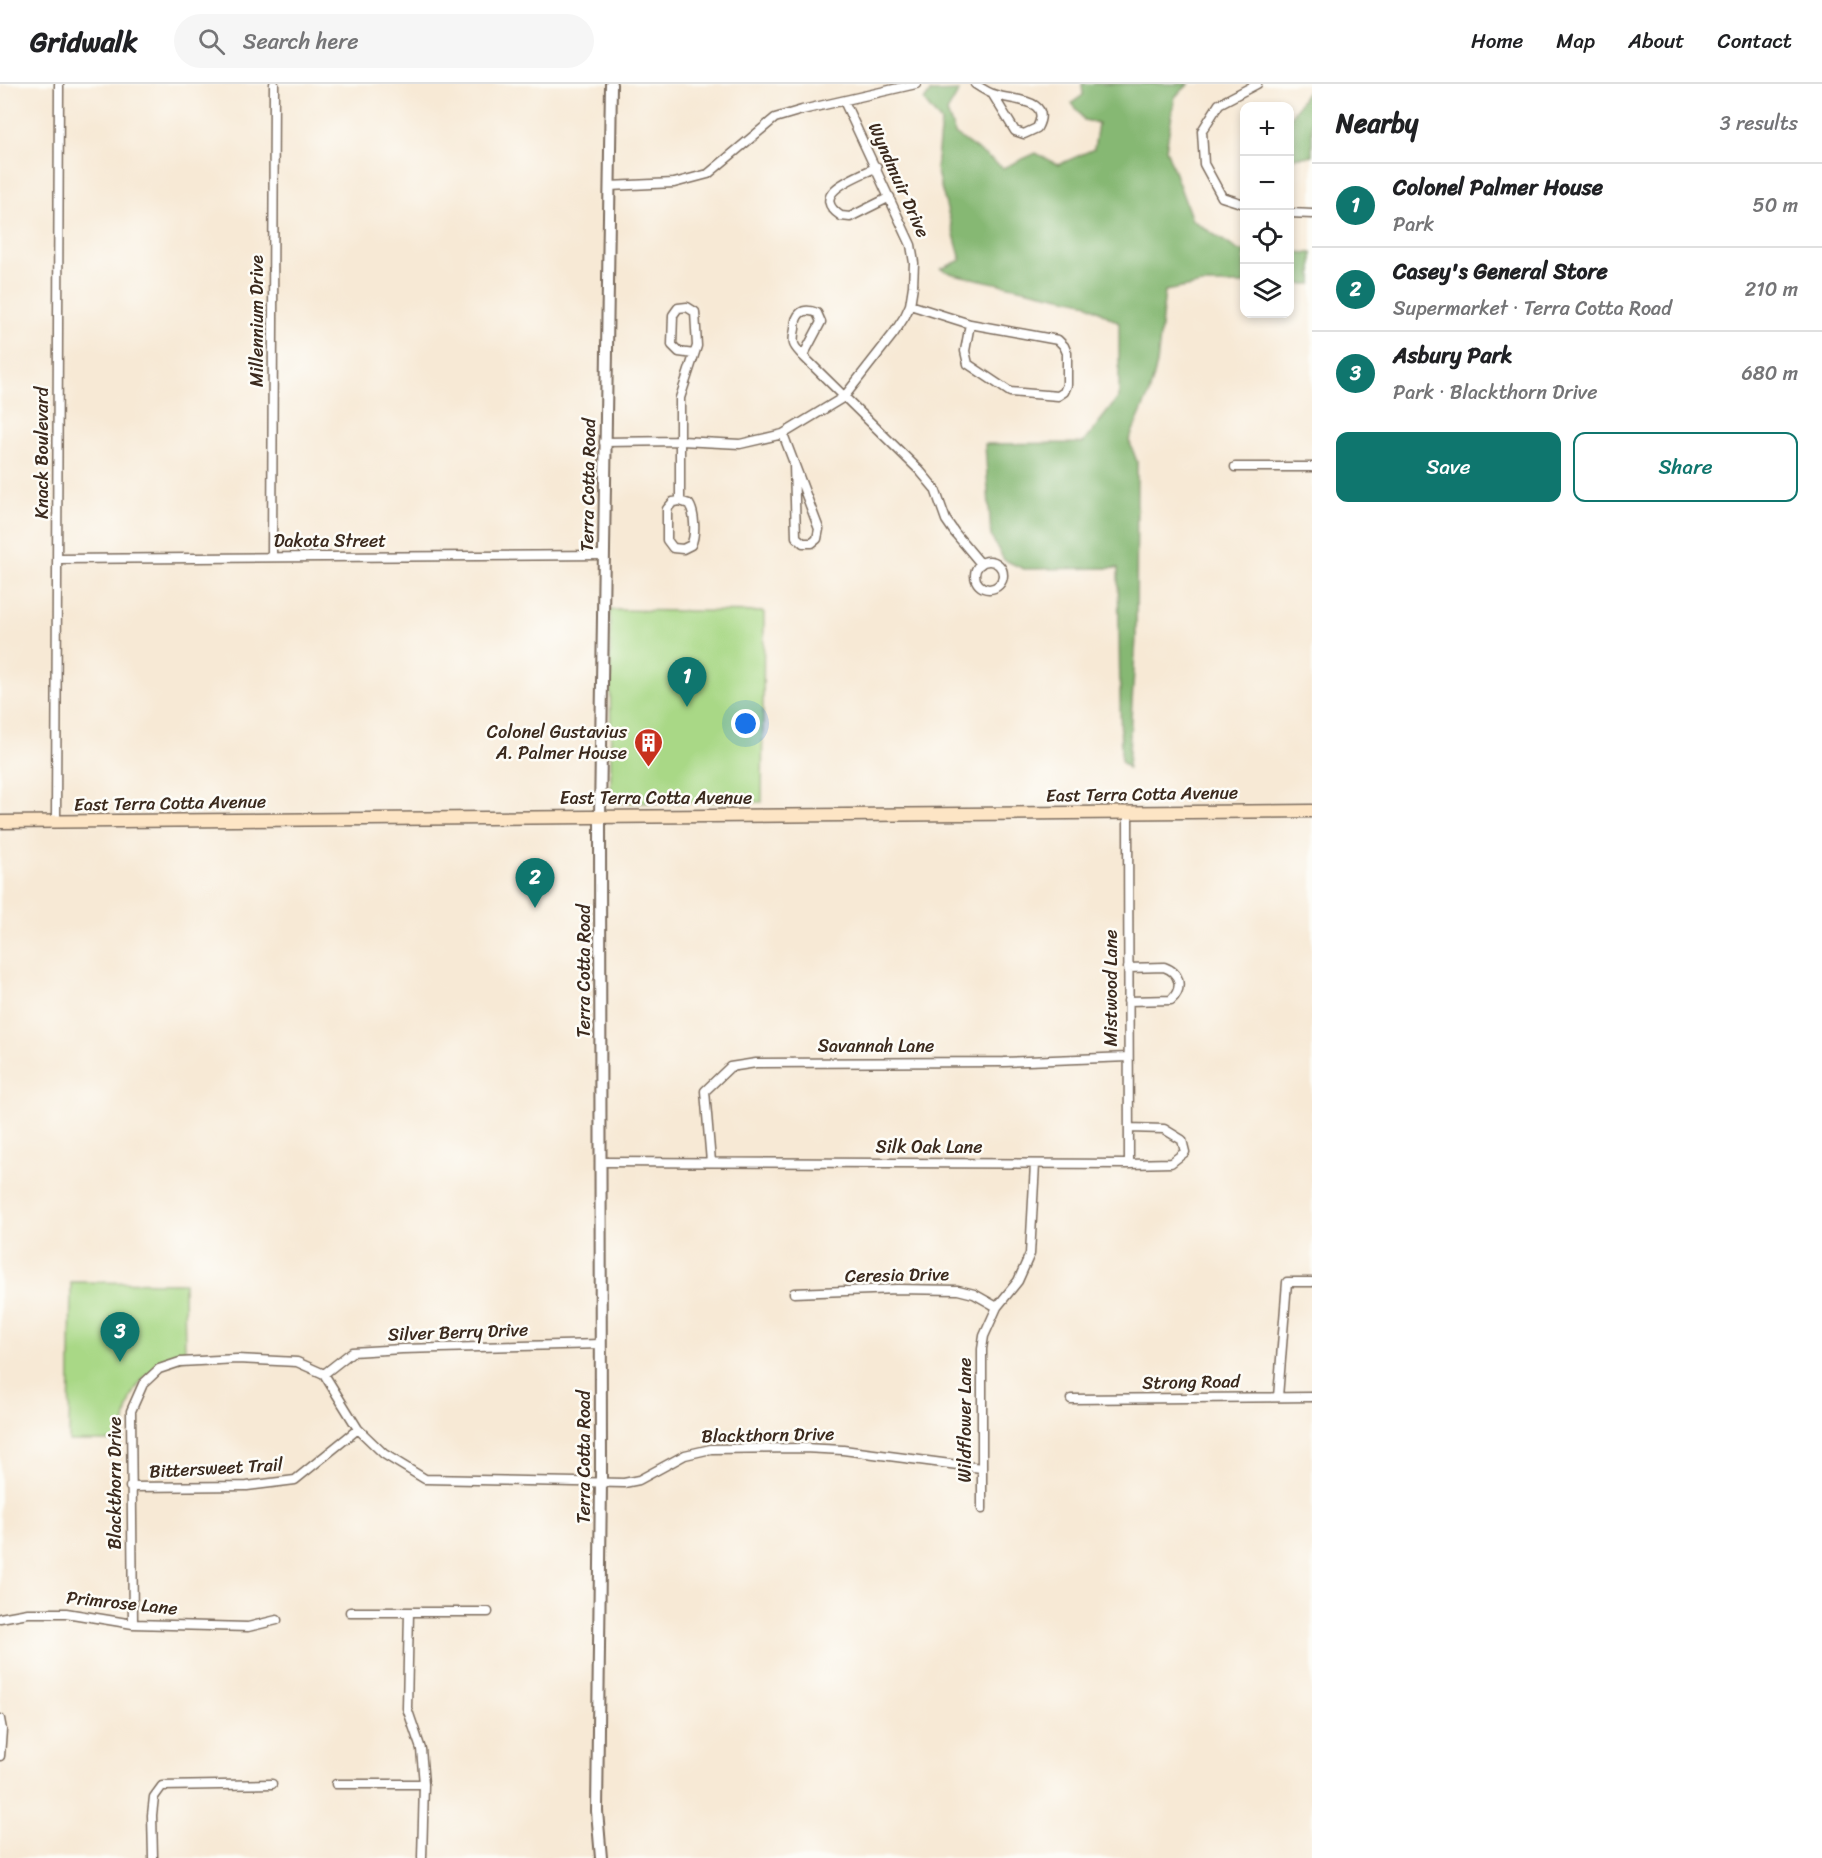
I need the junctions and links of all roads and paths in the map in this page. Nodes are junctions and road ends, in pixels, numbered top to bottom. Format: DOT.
graph roads {
  1 [pos="59,84"];
  2 [pos="274,84"];
  3 [pos="611,84"];
  4 [pos="916,84"];
  5 [pos="975,84"];
  6 [pos="1257,84"];
  7 [pos="993,95"];
  8 [pos="844,101"];
  9 [pos="877,167"];
  10 [pos="609,186"];
  11 [pos="890,197"];
  12 [pos="1240,202"];
  13 [pos="1294,213"];
  14 [pos="1312,214"];
  15 [pos="910,305"];
  16 [pos="970,324"];
  17 [pos="694,354"];
  18 [pos="803,356"];
  19 [pos="844,397"];
  20 [pos="783,434"];
  21 [pos="681,441"];
  22 [pos="604,442"];
  23 [pos="794,464"];
  24 [pos="1234,467"];
  25 [pos="1312,467"];
  26 [pos="680,501"];
  27 [pos="603,555"];
  28 [pos="272,558"];
  29 [pos="58,559"];
  30 [pos="981,564"];
  31 [pos="1312,811"];
  32 [pos="1128,812"];
  33 [pos="600,816"];
  34 [pos="0,822"];
  35 [pos="56,822"];
  36 [pos="1128,968"];
  37 [pos="1128,1000"];
  38 [pos="1128,1057"];
  39 [pos="1129,1128"];
  40 [pos="601,1162"];
  41 [pos="711,1162"];
  42 [pos="1035,1164"];
  43 [pos="1129,1164"];
  44 [pos="1312,1282"];
  45 [pos="794,1293"];
  46 [pos="997,1307"];
  47 [pos="601,1344"];
  48 [pos="324,1374"];
  49 [pos="1278,1397"];
  50 [pos="1312,1397"];
  51 [pos="1071,1400"];
  52 [pos="358,1429"];
  53 [pos="981,1468"];
  54 [pos="601,1482"];
  55 [pos="130,1487"];
  56 [pos="982,1509"];
  57 [pos="350,1611"];
  58 [pos="488,1611"];
  59 [pos="409,1612"];
  60 [pos="0,1618"];
  61 [pos="277,1620"];
  62 [pos="133,1624"];
  63 [pos="0,1719"];
  64 [pos="0,1756"];
  65 [pos="272,1784"];
  66 [pos="336,1784"];
  67 [pos="424,1784"];
  68 [pos="153,1858"];
  69 [pos="422,1858"];
  70 [pos="601,1858"];
  1 -- 29 [label="street, Knack Boulevard"];
  2 -- 28 [label="street, Millennium Drive"];
  3 -- 10 [label="street, Terra Cotta Road"];
  4 -- 8 [label="street"];
  5 -- 7 [label="street"];
  6 -- 12 [label="street"];
  7 -- 7 [label="street"];
  8 -- 9 [label="street, Wyndmuir Drive"];
  8 -- 10 [label="street"];
  9 -- 11 [label="street, Wyndmuir Drive"];
  9 -- 11 [label="street"];
  10 -- 22 [label="street, Terra Cotta Road"];
  11 -- 15 [label="street, Wyndmuir Drive"];
  13 -- 14 [label="street"];
  15 -- 16 [label="street"];
  15 -- 19 [label="street, Wyndmuir Drive"];
  16 -- 16 [label="street"];
  17 -- 17 [label="street"];
  17 -- 21 [label="street"];
  18 -- 18 [label="street"];
  18 -- 19 [label="street"];
  19 -- 20 [label="street, Wyndmuir Drive"];
  19 -- 30 [label="street"];
  20 -- 21 [label="street, Wyndmuir Drive"];
  20 -- 23 [label="street"];
  21 -- 22 [label="street, Wyndmuir Drive"];
  21 -- 26 [label="street"];
  22 -- 27 [label="street, Terra Cotta Road"];
  23 -- 23 [label="street"];
  24 -- 25 [label="street"];
  26 -- 26 [label="street"];
  27 -- 28 [label="street, Dakota Street"];
  27 -- 33 [label="street, Terra Cotta Road"];
  28 -- 29 [label="street, Dakota Street"];
  29 -- 35 [label="street, Knack Boulevard"];
  31 -- 32 [label="main road, East Terra Cotta Avenue"];
  32 -- 33 [label="main road, East Terra Cotta Avenue"];
  32 -- 36 [label="street, Mistwood Lane"];
  33 -- 35 [label="main road, East Terra Cotta Avenue"];
  33 -- 40 [label="street, Terra Cotta Road"];
  34 -- 35 [label="main road, East Terra Cotta Avenue"];
  36 -- 37 [label="street, Mistwood Lane"];
  36 -- 37 [label="street"];
  37 -- 38 [label="street, Mistwood Lane"];
  38 -- 39 [label="street, Mistwood Lane"];
  38 -- 41 [label="street, Savannah Lane"];
  39 -- 43 [label="street, Mistwood Lane"];
  39 -- 43 [label="street, Silk Oak Lane"];
  40 -- 41 [label="street, Silk Oak Lane"];
  40 -- 47 [label="street, Terra Cotta Road"];
  41 -- 42 [label="street, Silk Oak Lane"];
  42 -- 43 [label="street, Silk Oak Lane"];
  42 -- 46 [label="street, Wildflower Lane"];
  44 -- 49 [label="street"];
  45 -- 46 [label="street, Ceresia Drive"];
  46 -- 53 [label="street, Wildflower Lane"];
  47 -- 48 [label="street, Silver Berry Drive"];
  47 -- 54 [label="street, Terra Cotta Road"];
  48 -- 52 [label="street, Blackthorn Drive"];
  48 -- 55 [label="street, Blackthorn Drive"];
  49 -- 50 [label="street, Strong Road"];
  49 -- 51 [label="street, Strong Road"];
  52 -- 54 [label="street, Blackthorn Drive"];
  52 -- 55 [label="street, Bittersweet Trail"];
  53 -- 54 [label="street, Blackthorn Drive"];
  53 -- 56 [label="street, Wildflower Lane"];
  54 -- 70 [label="street, Terra Cotta Road"];
  55 -- 62 [label="street, Blackthorn Drive"];
  57 -- 59 [label="street"];
  58 -- 59 [label="street"];
  59 -- 67 [label="street"];
  60 -- 62 [label="street, Primrose Lane"];
  61 -- 62 [label="street, Primrose Lane"];
  63 -- 64 [label="street"];
  65 -- 68 [label="street"];
  66 -- 67 [label="street"];
  67 -- 69 [label="street"];
}
